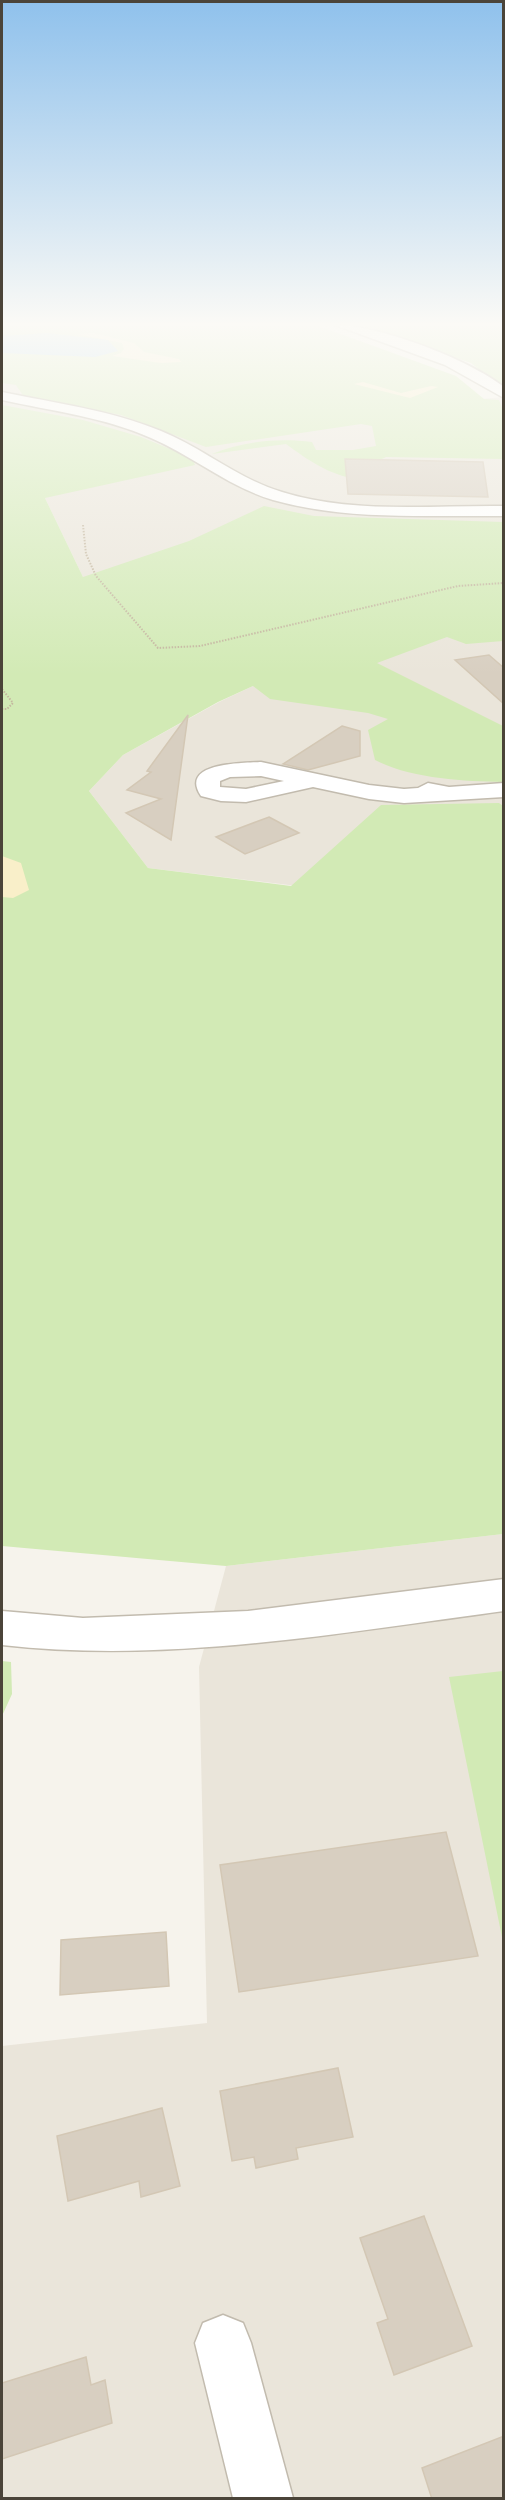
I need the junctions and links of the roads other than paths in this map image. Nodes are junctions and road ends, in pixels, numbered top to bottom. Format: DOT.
graph roads {
  1 [pos="171,442"];
  2 [pos="504,511"];
  3 [pos="308,781"];
  4 [pos="391,784"];
  5 [pos="504,790"];
  6 [pos="449,794"];
  7 [pos="504,1594"];
  8 [pos="2,1628"];
  9 [pos="223,2343"];
  10 [pos="264,2499"];
  1 -- 2 [label="street"];
  3 -- 6 [label="street"];
  4 -- 6 [label="street"];
  5 -- 6 [label="street"];
  7 -- 8 [label="street"];
  9 -- 10 [label="street"];
}
